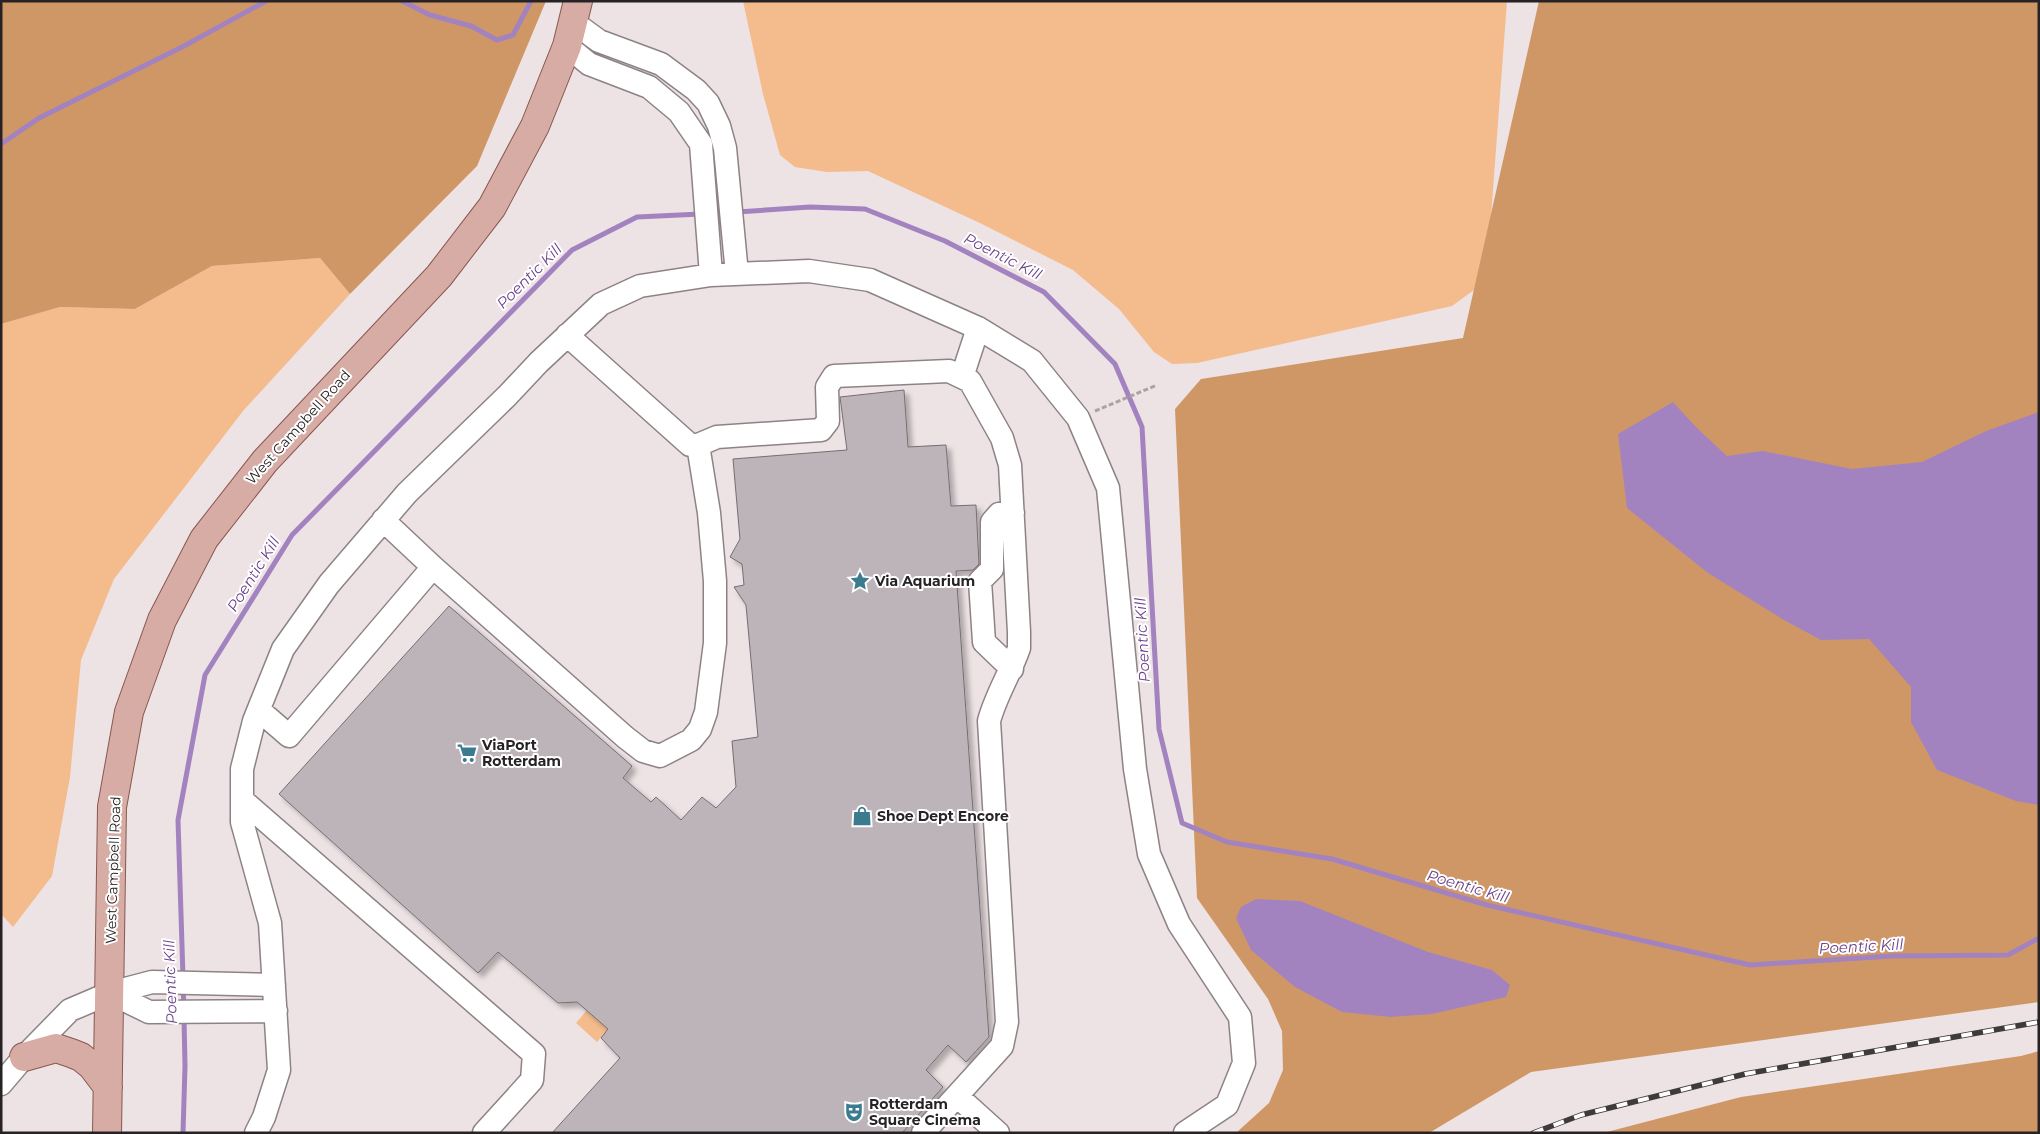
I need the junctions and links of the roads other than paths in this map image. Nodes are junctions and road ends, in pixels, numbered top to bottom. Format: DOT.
graph roads {
  1 [pos="573,23"];
  2 [pos="737,274"];
  3 [pos="711,275"];
  4 [pos="978,328"];
  5 [pos="567,335"];
  6 [pos="962,377"];
  7 [pos="698,445"];
  8 [pos="1013,513"];
  9 [pos="383,520"];
  10 [pos="432,567"];
  11 [pos="1012,669"];
  12 [pos="258,710"];
  13 [pos="242,800"];
  14 [pos="274,985"];
  15 [pos="110,993"];
  16 [pos="276,1011"];
  17 [pos="24,1057"];
  18 [pos="1,1084"];
  19 [pos="108,1087"];
  20 [pos="957,1096"];
  21 [pos="107,1133"];
  22 [pos="256,1133"];
  23 [pos="484,1133"];
  24 [pos="924,1133"];
  25 [pos="998,1133"];
  26 [pos="1185,1133"];
  1 -- 2 [label="street"];
  1 -- 3 [label="street"];
  1 -- 15 [label="main road, West Campbell Road"];
  2 -- 3 [label="street"];
  2 -- 4 [label="street"];
  3 -- 5 [label="street"];
  4 -- 6 [label="street"];
  4 -- 26 [label="street"];
  5 -- 7 [label="street"];
  5 -- 9 [label="street"];
  6 -- 7 [label="street"];
  6 -- 8 [label="street"];
  7 -- 10 [label="street"];
  8 -- 11 [label="street"];
  8 -- 11 [label="street"];
  9 -- 10 [label="street"];
  9 -- 12 [label="street"];
  10 -- 12 [label="street"];
  11 -- 20 [label="street"];
  12 -- 13 [label="street"];
  13 -- 14 [label="street"];
  13 -- 23 [label="street"];
  14 -- 15 [label="street"];
  14 -- 16 [label="street"];
  15 -- 16 [label="street"];
  15 -- 17 [label="street"];
  15 -- 19 [label="main road, West Campbell Road"];
  16 -- 22 [label="street"];
  17 -- 18 [label="street"];
  17 -- 19 [label="main road"];
  19 -- 21 [label="main road, West Campbell Road"];
  20 -- 24 [label="street"];
  20 -- 25 [label="street"];
}
